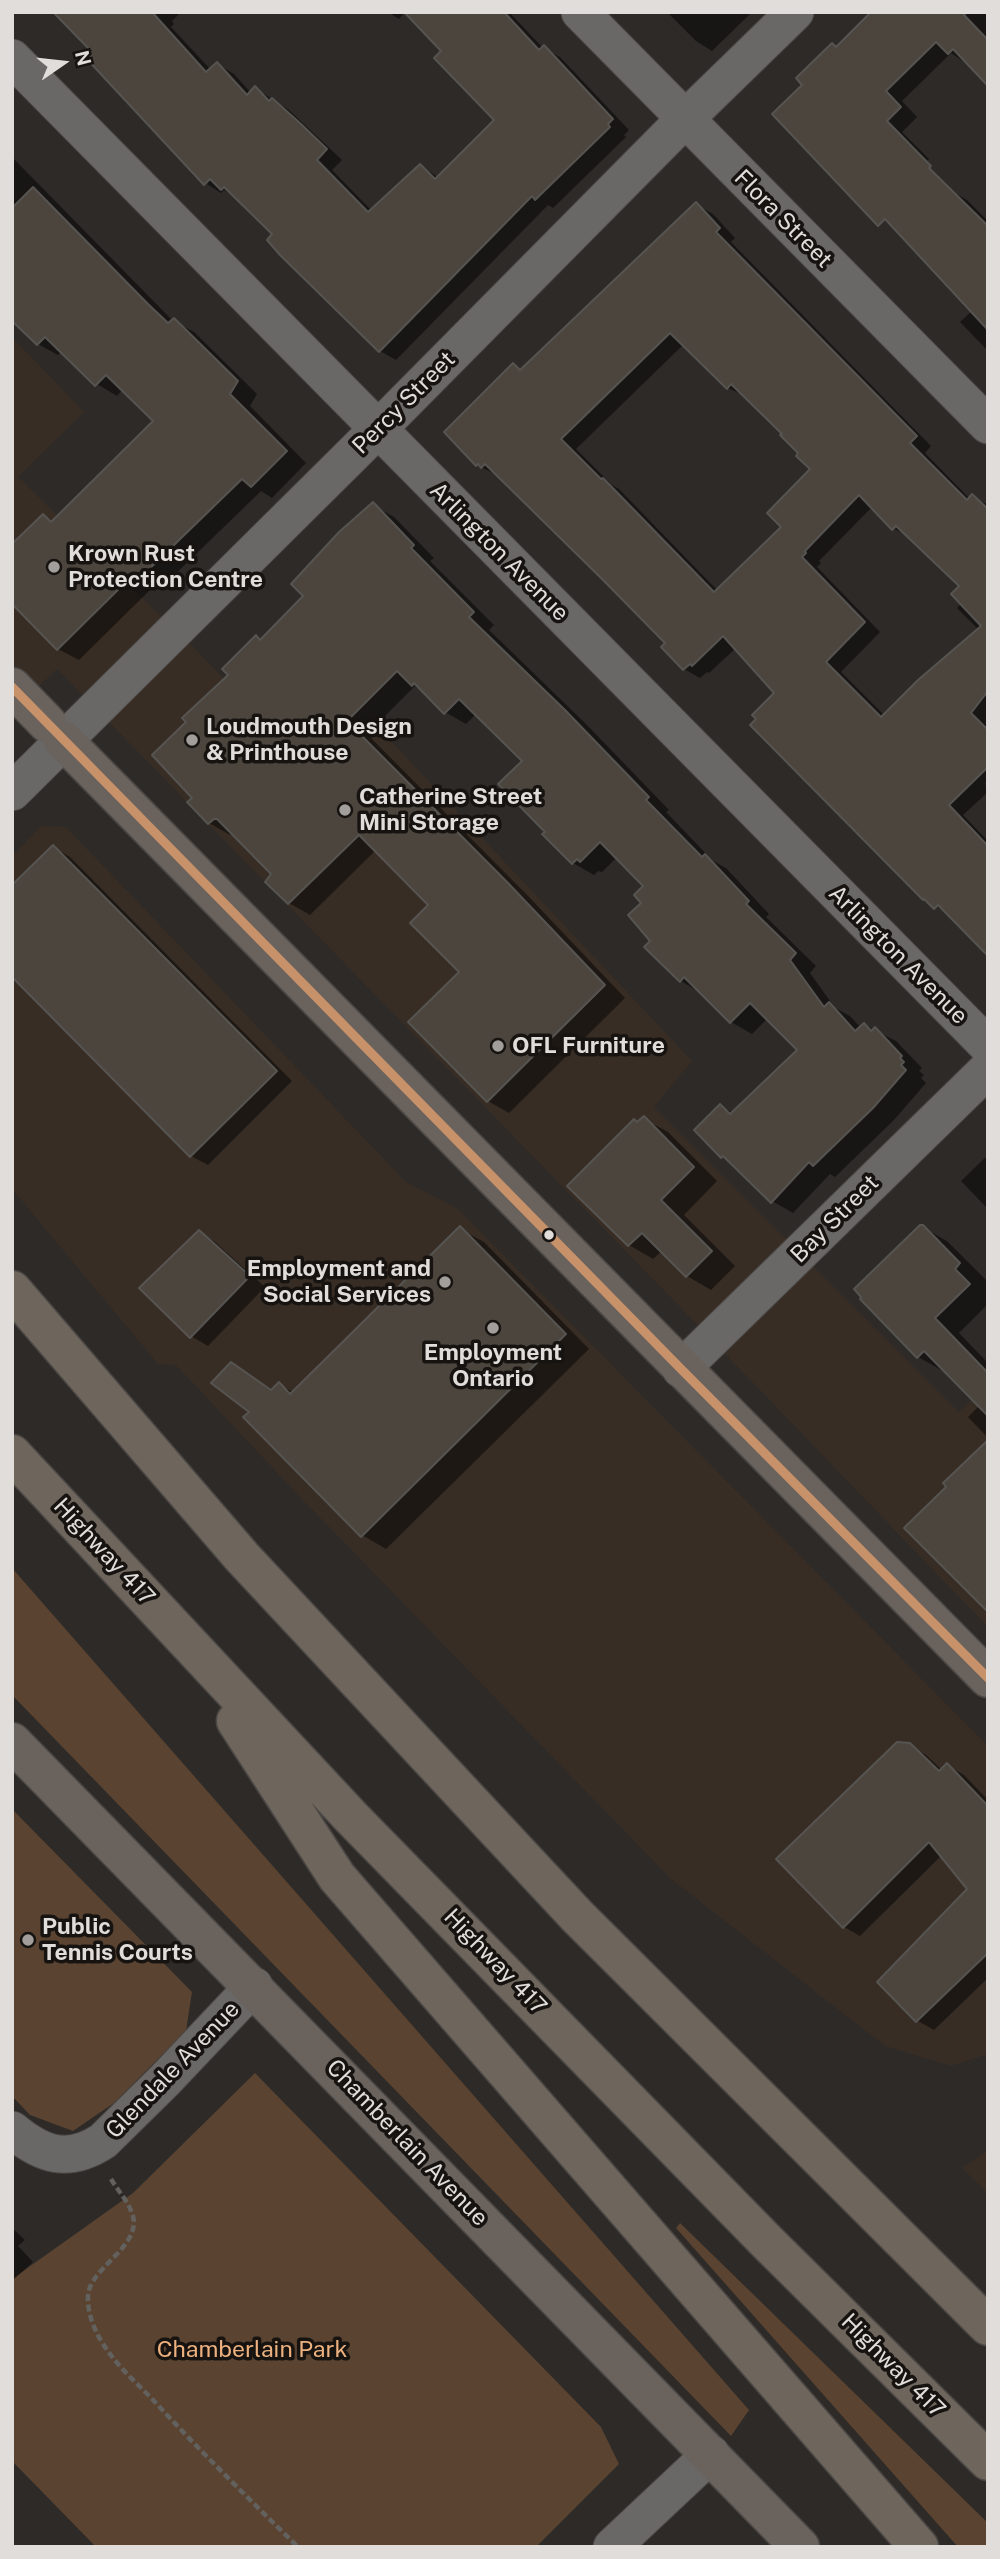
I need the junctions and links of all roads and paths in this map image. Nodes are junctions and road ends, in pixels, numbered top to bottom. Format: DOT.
graph roads {
  1 [pos="580,12"];
  2 [pos="795,12"];
  3 [pos="12,58"];
  4 [pos="684,120"];
  5 [pos="988,425"];
  6 [pos="378,429"];
  7 [pos="12,687"];
  8 [pos="55,731"];
  9 [pos="12,792"];
  10 [pos="988,1045"];
  11 [pos="988,1069"];
  12 [pos="12,1290"];
  13 [pos="681,1369"];
  14 [pos="12,1454"];
  15 [pos="171,1624"];
  16 [pos="988,1678"];
  17 [pos="12,1741"];
  18 [pos="254,1986"];
  19 [pos="12,2130"];
  20 [pos="93,2148"];
  21 [pos="988,2326"];
  22 [pos="711,2454"];
  23 [pos="988,2460"];
  24 [pos="299,2547"];
  25 [pos="612,2547"];
  26 [pos="800,2547"];
  27 [pos="919,2547"];
  1 -- 4 [label="street, Flora Street"];
  2 -- 4 [label="street, Percy Street"];
  3 -- 6 [label="street, Arlington Avenue"];
  4 -- 5 [label="street, Flora Street"];
  4 -- 6 [label="street, Percy Street"];
  6 -- 8 [label="street, Percy Street"];
  6 -- 10 [label="street, Arlington Avenue"];
  7 -- 8 [label="main road"];
  8 -- 9 [label="street, Percy Street"];
  8 -- 13 [label="main road"];
  11 -- 13 [label="street, Bay Street"];
  12 -- 21 [label="highway"];
  13 -- 16 [label="main road"];
  14 -- 15 [label="highway, Highway 417"];
  15 -- 23 [label="highway, Highway 417"];
  15 -- 27 [label="highway"];
  17 -- 18 [label="main road, Chamberlain Avenue"];
  18 -- 20 [label="street, Glendale Avenue"];
  18 -- 22 [label="main road, Chamberlain Avenue"];
  19 -- 20 [label="street, Glendale Avenue"];
  20 -- 24 [label="path"];
  22 -- 25 [label="street"];
  22 -- 26 [label="main road, Chamberlain Avenue"];
}
